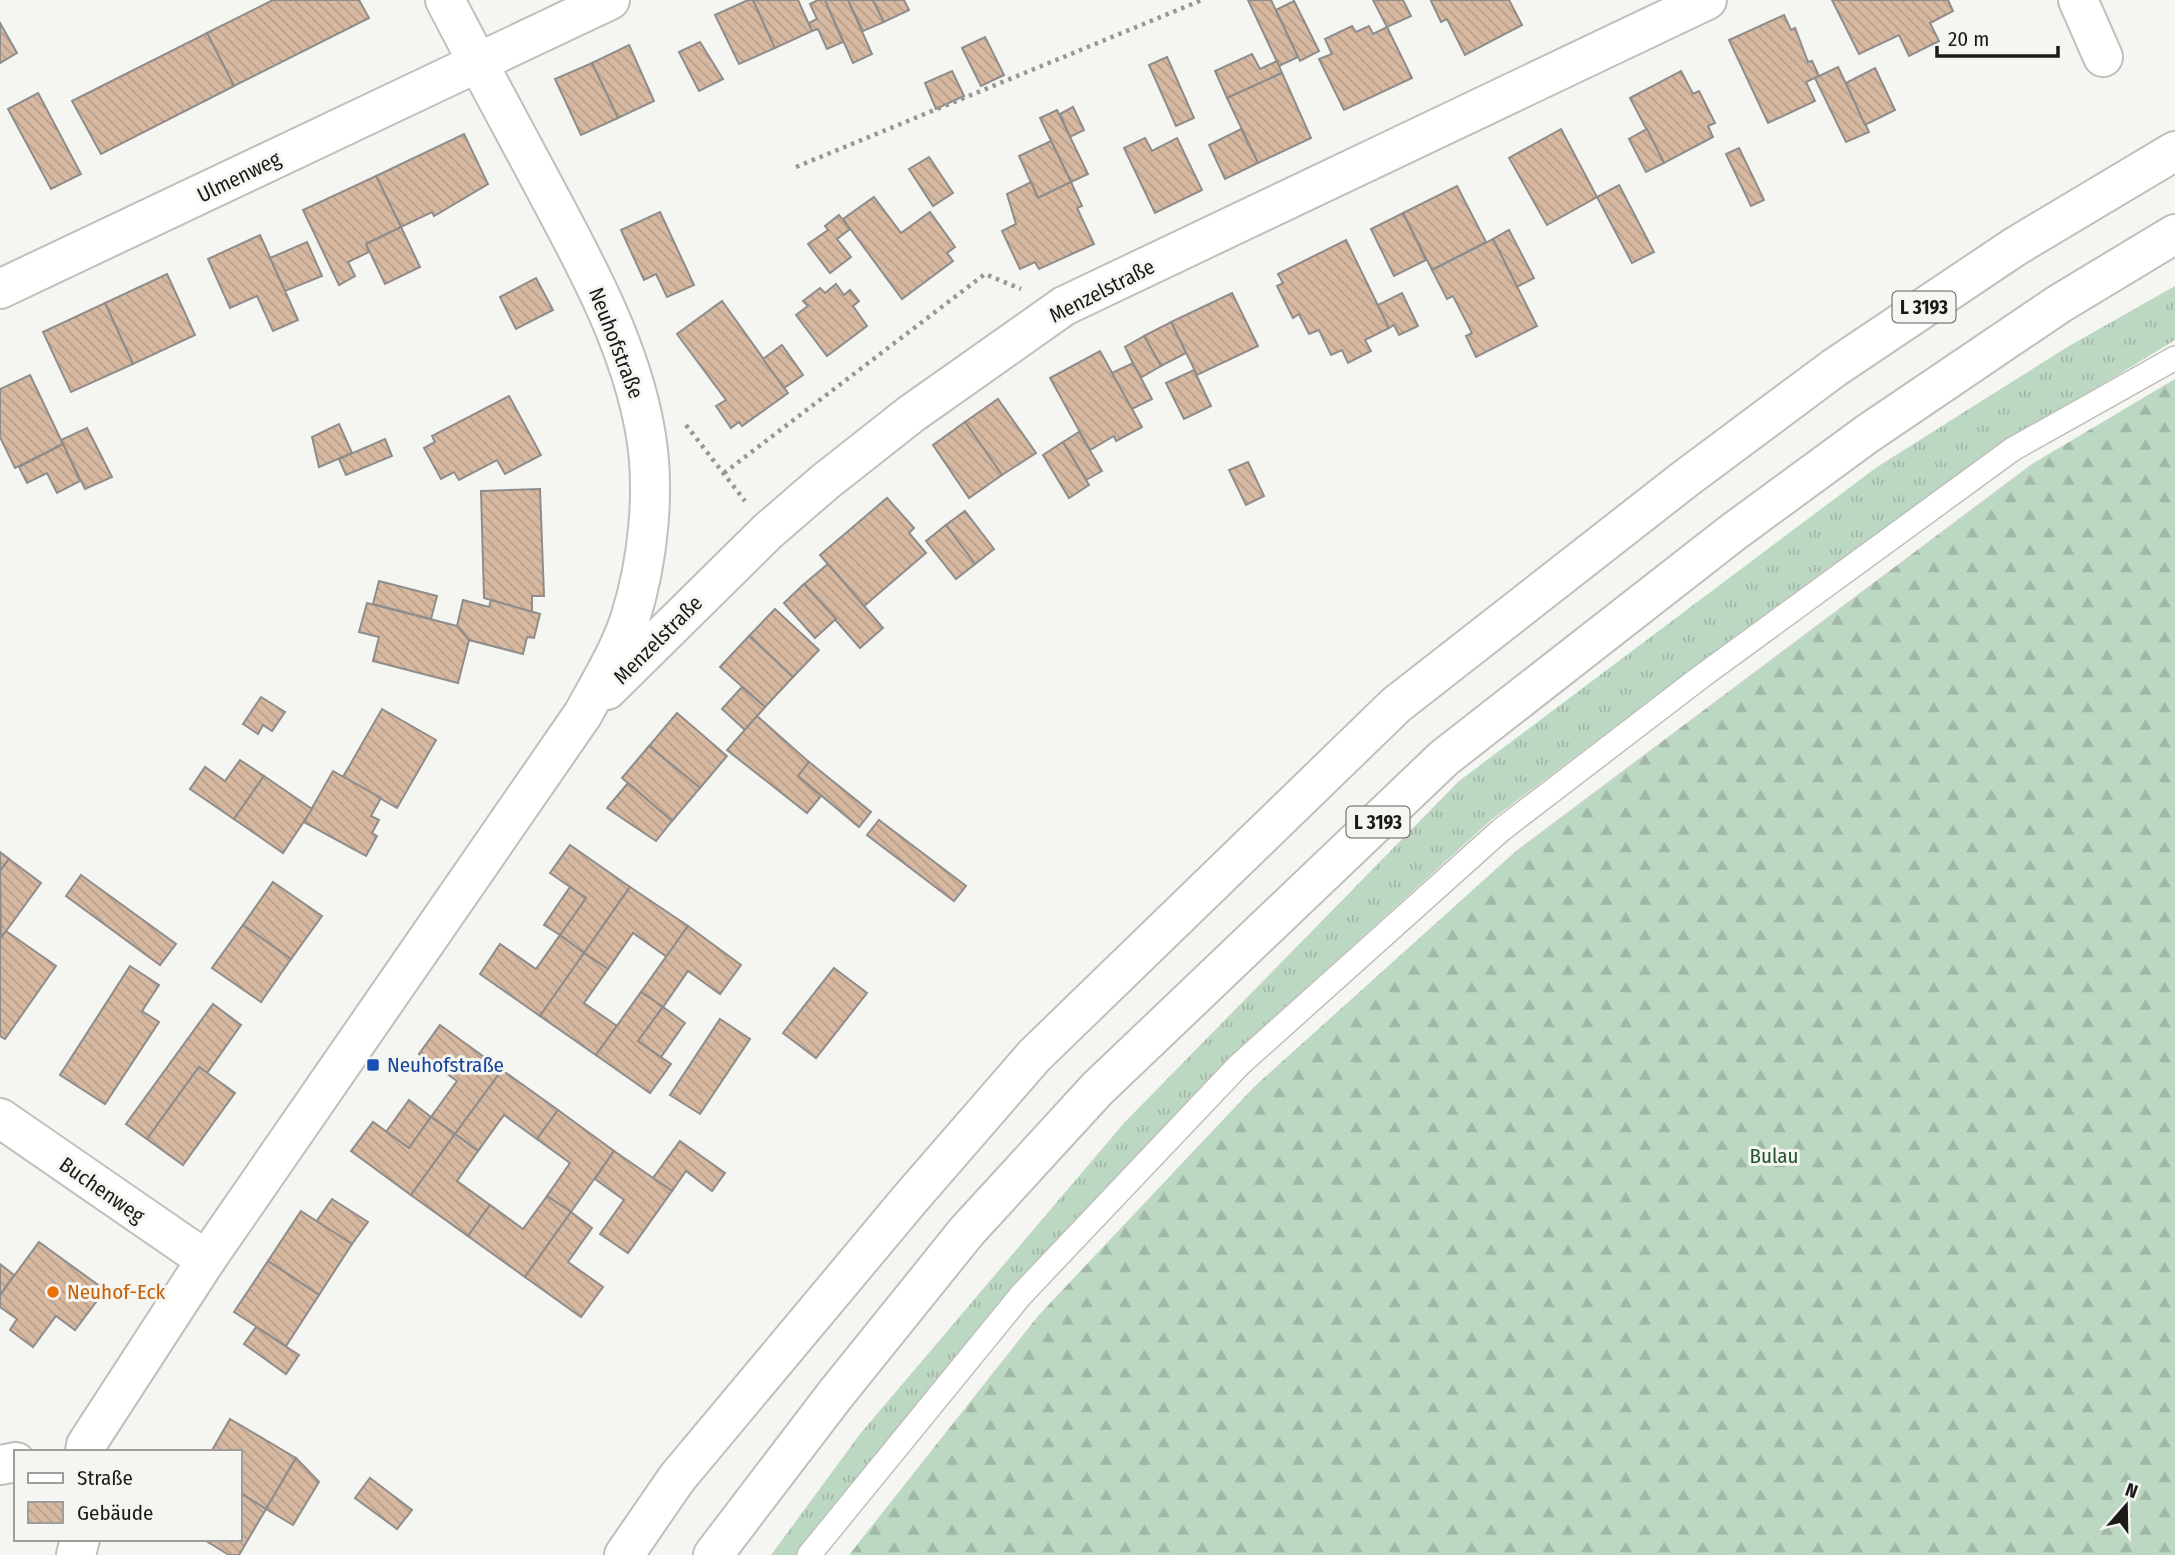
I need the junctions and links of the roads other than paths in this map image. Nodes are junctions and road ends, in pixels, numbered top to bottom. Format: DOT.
graph roads {
  1 [pos="445,0"];
  2 [pos="610,0"];
  3 [pos="1707,0"];
  4 [pos="2078,0"];
  5 [pos="2103,57"];
  6 [pos="477,61"];
  7 [pos="2175,151"];
  8 [pos="2175,234"];
  9 [pos="0,289"];
  10 [pos="2175,358"];
  11 [pos="583,714"];
  12 [pos="0,1118"];
  13 [pos="206,1260"];
  14 [pos="76,1450"];
  15 [pos="624,1555"];
  16 [pos="713,1555"];
  17 [pos="809,1555"];
  1 -- 6 [label="main road, Neuhofstraße"];
  2 -- 6 [label="main road, Ulmenweg"];
  3 -- 11 [label="main road, Menzelstraße"];
  4 -- 5 [label="main road"];
  6 -- 9 [label="main road, Ulmenweg"];
  6 -- 11 [label="main road, Neuhofstraße"];
  7 -- 15 [label="main road, L 3193"];
  8 -- 16 [label="main road, L 3193"];
  10 -- 17 [label="lane"];
  11 -- 13 [label="main road, Neuhofstraße"];
  12 -- 13 [label="main road, Buchenweg"];
  13 -- 14 [label="main road, Neuhofstraße"];
}
